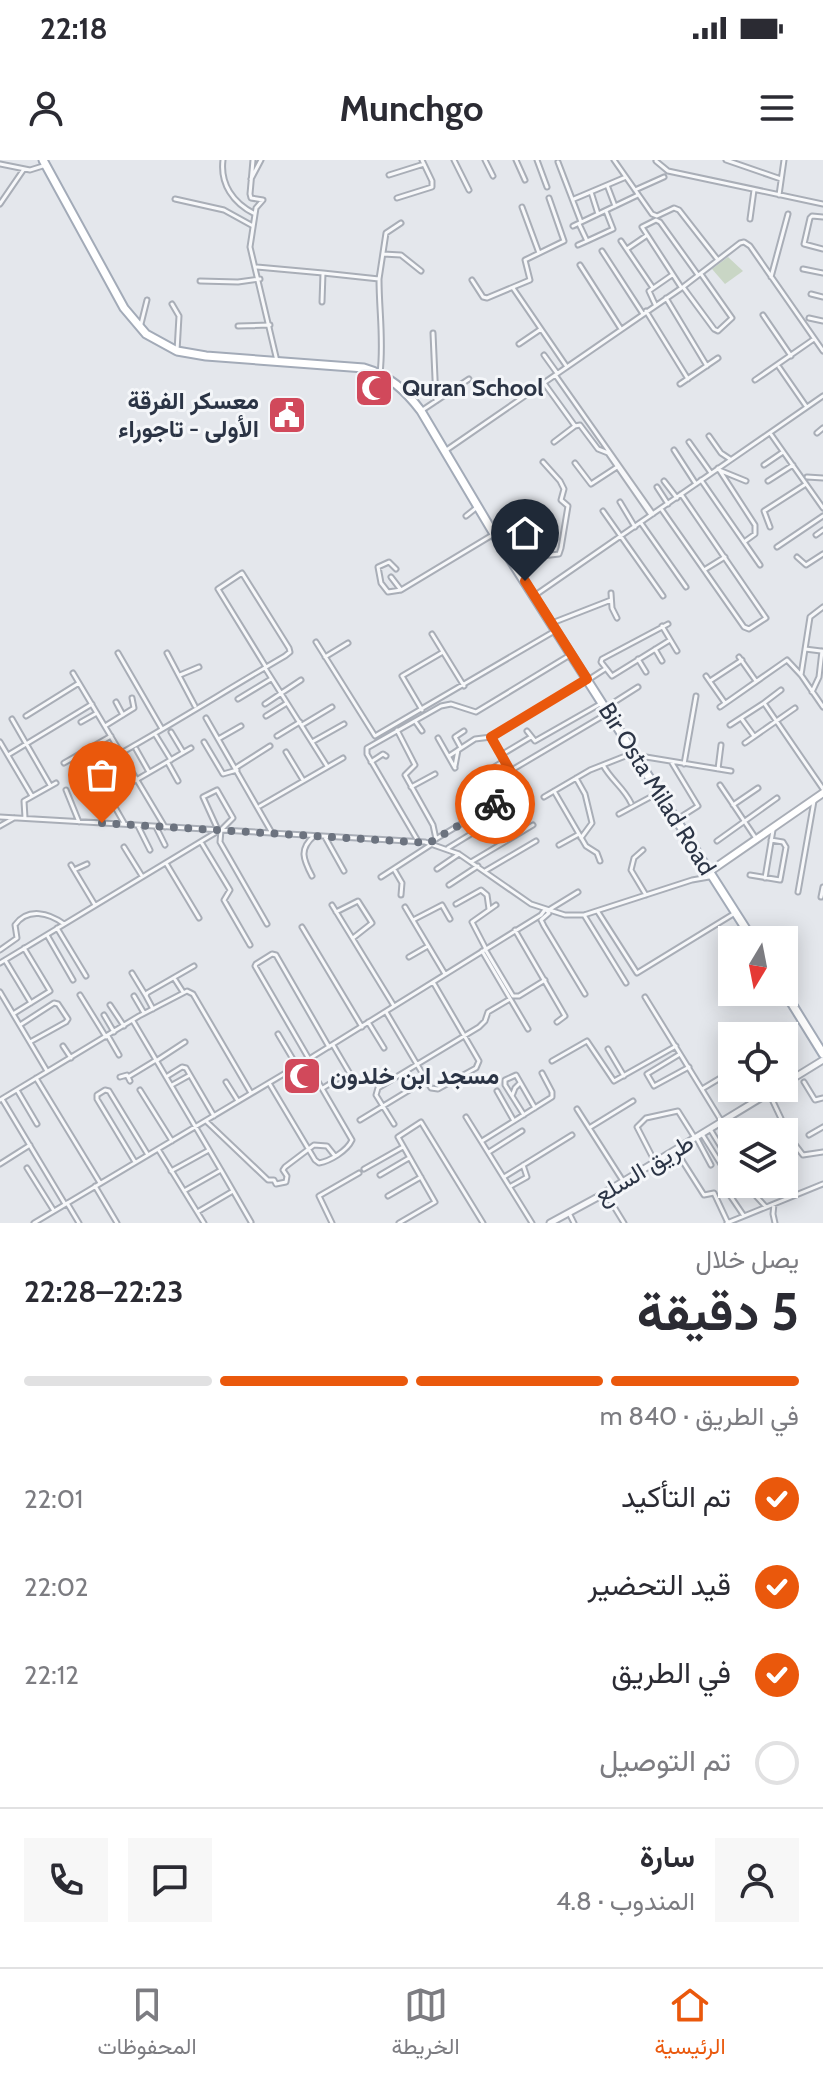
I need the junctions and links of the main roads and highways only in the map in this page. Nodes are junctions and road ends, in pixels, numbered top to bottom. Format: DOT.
graph roads {
  1 [pos="44,162"];
  2 [pos="823,791"];
  3 [pos="712,875"];
  4 [pos="744,926"];
  5 [pos="793,1006"];
  6 [pos="823,1057"];
  1 -- 3 [label="main road, Bir Osta Milad Road"];
  2 -- 3 [label="main road"];
  3 -- 4 [label="main road, Bir Osta Milad Road"];
  5 -- 6 [label="main road"];
}
